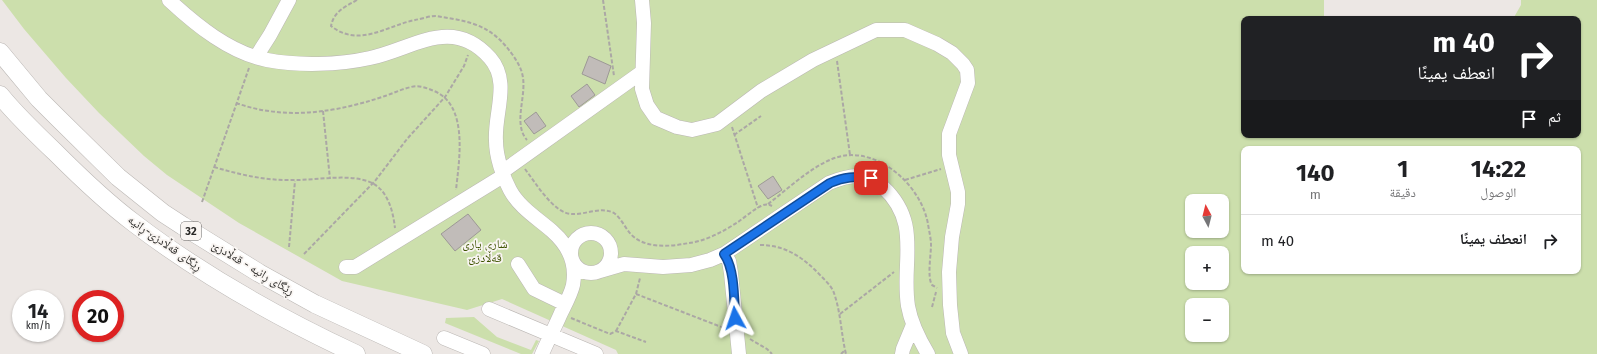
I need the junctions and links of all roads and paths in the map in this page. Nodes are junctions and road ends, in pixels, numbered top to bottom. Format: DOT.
graph roads {
  1 [pos="169,0"];
  2 [pos="289,0"];
  3 [pos="602,0"];
  4 [pos="642,0"];
  5 [pos="0,52"];
  6 [pos="468,54"];
  7 [pos="836,55"];
  8 [pos="253,61"];
  9 [pos="642,72"];
  10 [pos="617,90"];
  11 [pos="0,96"];
  12 [pos="445,97"];
  13 [pos="236,103"];
  14 [pos="323,111"];
  15 [pos="761,116"];
  16 [pos="730,123"];
  17 [pos="734,135"];
  18 [pos="850,155"];
  19 [pos="520,159"];
  20 [pos="214,167"];
  21 [pos="945,168"];
  22 [pos="503,174"];
  23 [pos="330,179"];
  24 [pos="295,180"];
  25 [pos="905,180"];
  26 [pos="373,183"];
  27 [pos="202,202"];
  28 [pos="768,204"];
  29 [pos="454,206"];
  30 [pos="758,208"];
  31 [pos="776,210"];
  32 [pos="558,236"];
  33 [pos="581,236"];
  34 [pos="396,242"];
  35 [pos="609,244"];
  36 [pos="755,245"];
  37 [pos="289,247"];
  38 [pos="304,254"];
  39 [pos="724,254"];
  40 [pos="573,260"];
  41 [pos="518,264"];
  42 [pos="346,266"];
  43 [pos="898,269"];
  44 [pos="637,270"];
  45 [pos="597,272"];
  46 [pos="573,286"];
  47 [pos="937,288"];
  48 [pos="942,289"];
  49 [pos="636,294"];
  50 [pos="932,308"];
  51 [pos="489,309"];
  52 [pos="568,311"];
  53 [pos="840,314"];
  54 [pos="913,325"];
  55 [pos="616,331"];
  56 [pos="737,333"];
  57 [pos="551,335"];
  58 [pos="444,338"];
  59 [pos="646,342"];
  60 [pos="845,350"];
  61 [pos="356,354"];
  62 [pos="423,354"];
  63 [pos="483,354"];
  64 [pos="542,354"];
  65 [pos="596,354"];
  66 [pos="739,354"];
  67 [pos="772,354"];
  68 [pos="841,354"];
  69 [pos="846,354"];
  70 [pos="902,354"];
  71 [pos="928,354"];
  72 [pos="961,354"];
  1 -- 8 [label="street"];
  2 -- 8 [label="street"];
  3 -- 10 [label="path"];
  4 -- 9 [label="street"];
  5 -- 62 [label="main road, ڕێگای ڕانیە - قەڵادزێ / 32"];
  6 -- 12 [label="path"];
  7 -- 18 [label="path"];
  8 -- 13 [label="path"];
  8 -- 22 [label="street"];
  9 -- 10 [label="street"];
  9 -- 72 [label="street"];
  10 -- 19 [label="street"];
  11 -- 61 [label="main road, ڕێگای قەڵادزێ-ڕانیە / 32"];
  12 -- 14 [label="path"];
  12 -- 26 [label="path"];
  12 -- 29 [label="path"];
  13 -- 14 [label="path"];
  13 -- 20 [label="path"];
  14 -- 23 [label="path"];
  15 -- 17 [label="path"];
  16 -- 17 [label="path"];
  17 -- 30 [label="path"];
  18 -- 25 [label="path"];
  18 -- 28 [label="path"];
  19 -- 22 [label="street"];
  19 -- 30 [label="path"];
  20 -- 24 [label="path"];
  20 -- 27 [label="path"];
  21 -- 25 [label="path"];
  22 -- 29 [label="street"];
  22 -- 32 [label="street"];
  23 -- 24 [label="path"];
  23 -- 26 [label="path"];
  24 -- 37 [label="path"];
  25 -- 47 [label="path"];
  26 -- 34 [label="path"];
  26 -- 38 [label="path"];
  28 -- 30 [label="path"];
  28 -- 31 [label="path"];
  29 -- 34 [label="street"];
  32 -- 33 [label="street"];
  32 -- 40 [label="street"];
  33 -- 35 [label="street"];
  33 -- 40 [label="street"];
  34 -- 42 [label="street"];
  35 -- 44 [label="street"];
  35 -- 45 [label="street"];
  36 -- 53 [label="path"];
  39 -- 44 [label="street"];
  39 -- 54 [label="street"];
  39 -- 56 [label="street"];
  40 -- 45 [label="street"];
  40 -- 46 [label="street"];
  41 -- 52 [label="street"];
  43 -- 53 [label="path"];
  44 -- 45 [label="street"];
  44 -- 49 [label="path"];
  45 -- 46 [label="street"];
  46 -- 52 [label="street"];
  47 -- 48 [label="path"];
  47 -- 50 [label="path"];
  49 -- 55 [label="path"];
  49 -- 56 [label="path"];
  51 -- 57 [label="street"];
  52 -- 55 [label="path"];
  52 -- 57 [label="street"];
  53 -- 60 [label="path"];
  54 -- 70 [label="street"];
  54 -- 71 [label="street"];
  55 -- 59 [label="path"];
  56 -- 66 [label="street"];
  56 -- 67 [label="path"];
  57 -- 64 [label="street"];
  57 -- 65 [label="street"];
  58 -- 63 [label="street"];
  60 -- 68 [label="path"];
  60 -- 69 [label="path"];
}
